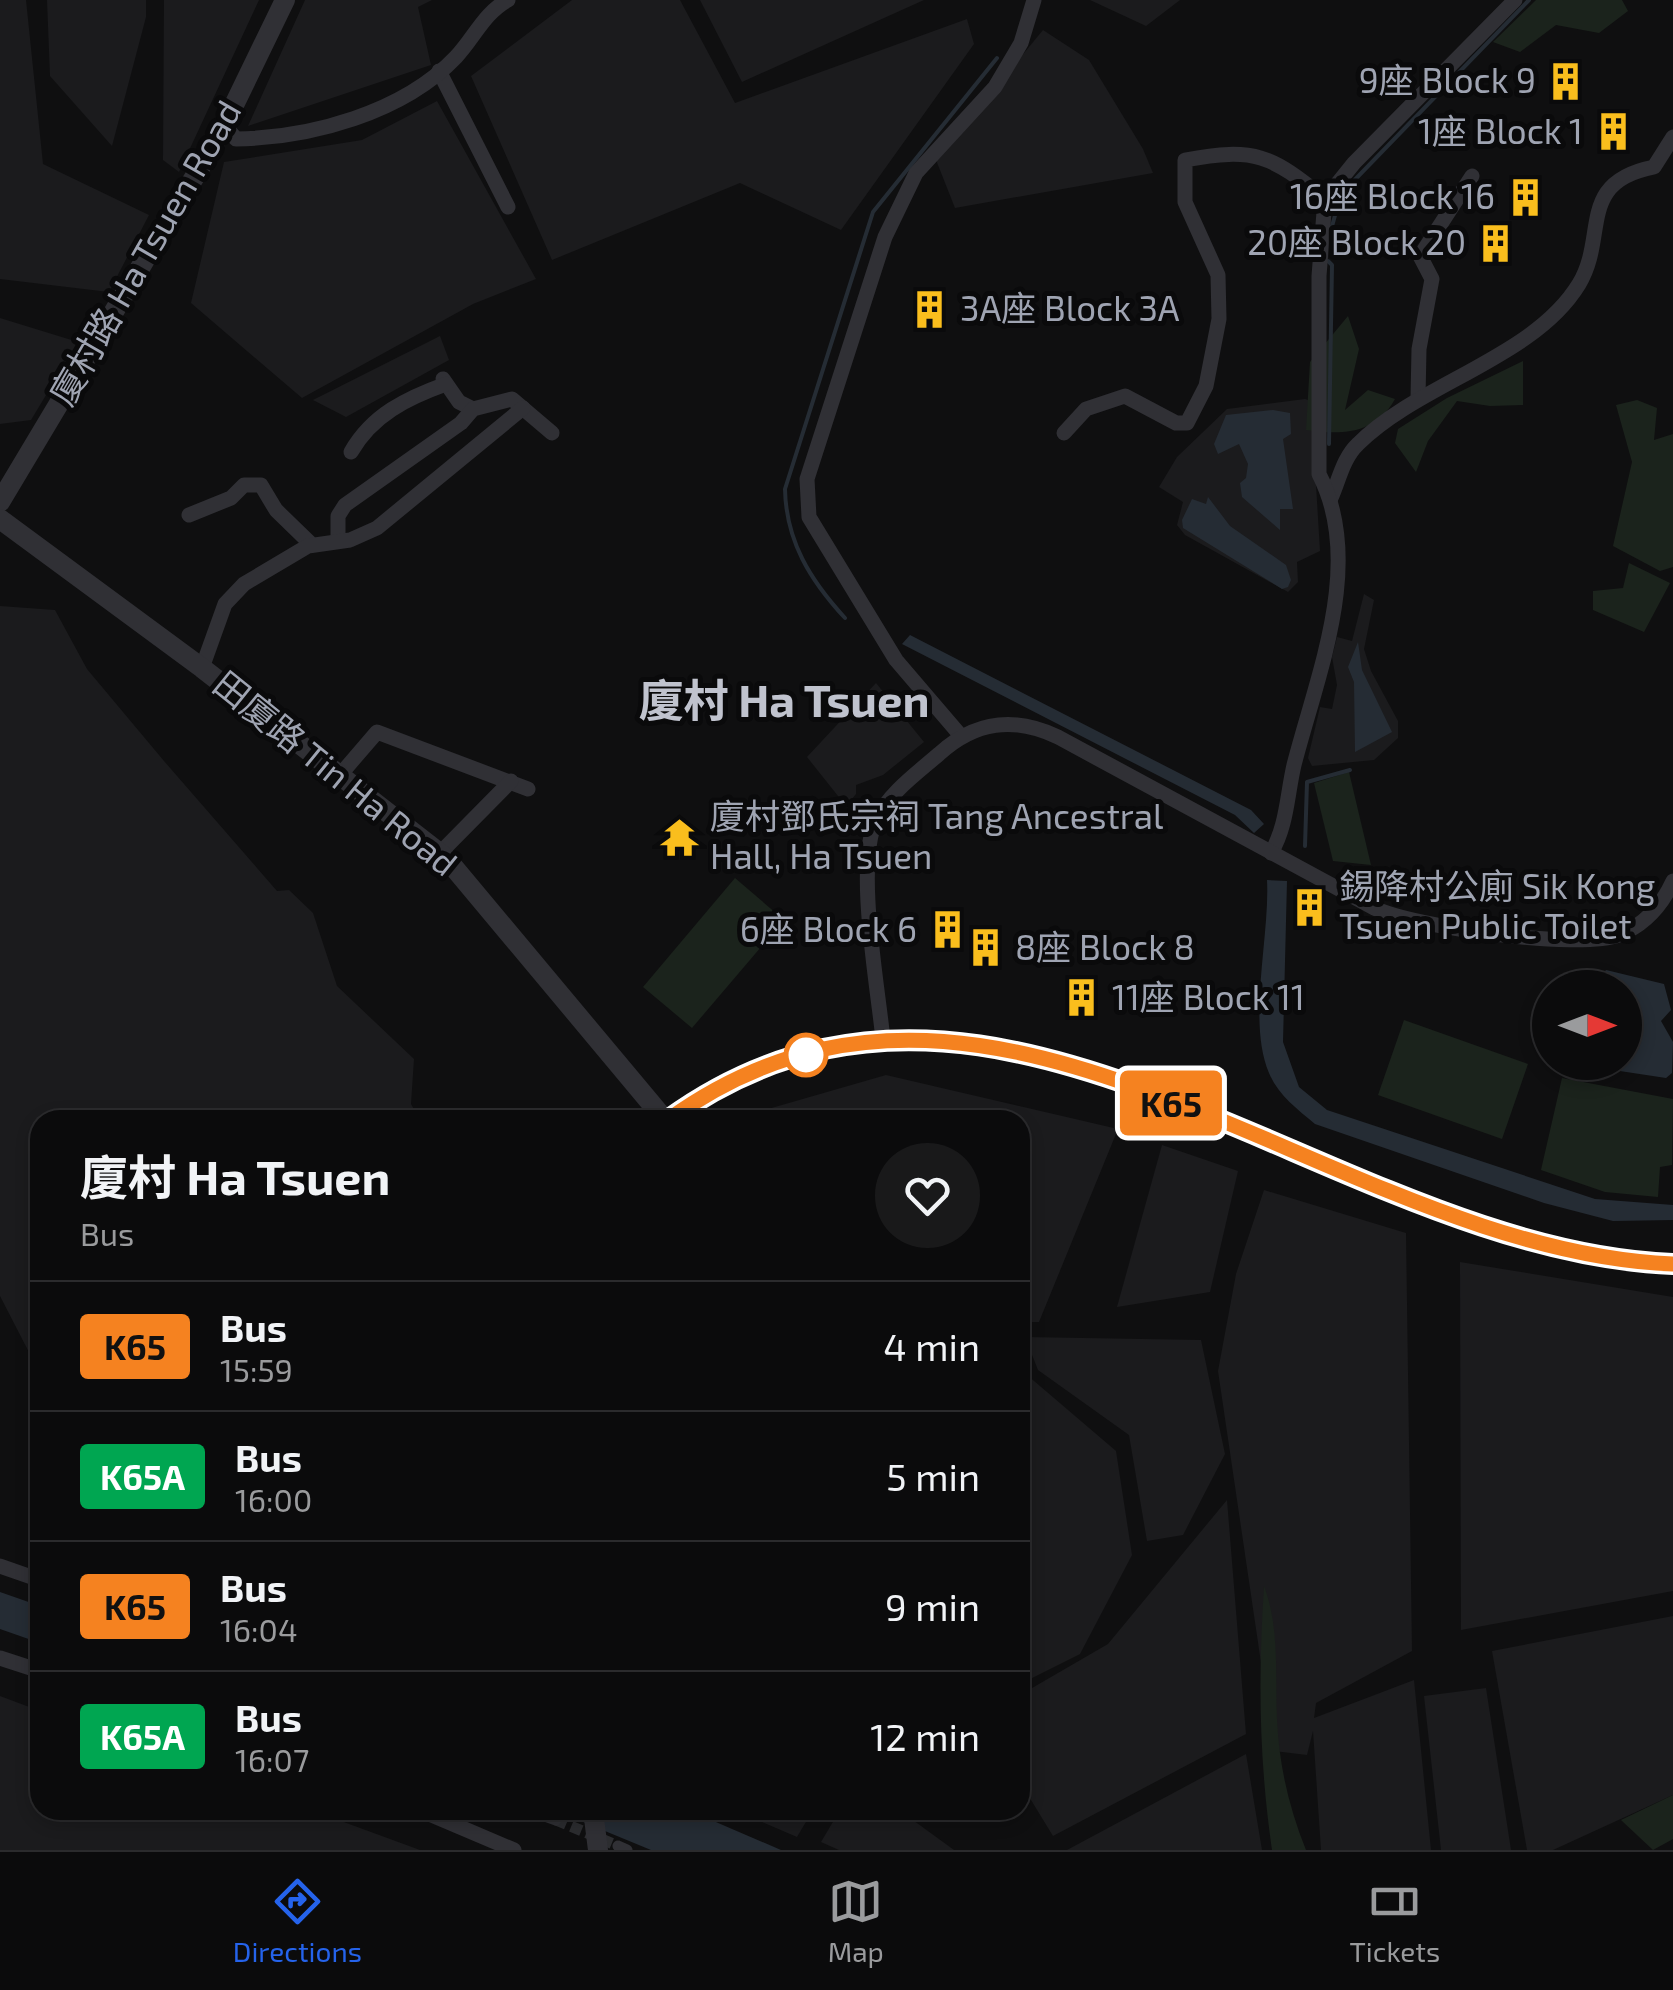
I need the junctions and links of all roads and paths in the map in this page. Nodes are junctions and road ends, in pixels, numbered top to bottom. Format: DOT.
graph roads {
  1 [pos="286,0"];
  2 [pos="508,0"];
  3 [pos="1034,0"];
  4 [pos="1515,0"];
  5 [pos="439,71"];
  6 [pos="224,125"];
  7 [pos="1673,136"];
  8 [pos="1472,176"];
  9 [pos="1325,199"];
  10 [pos="508,207"];
  11 [pos="1418,398"];
  12 [pos="523,408"];
  13 [pos="473,409"];
  14 [pos="552,433"];
  15 [pos="1064,433"];
  16 [pos="351,452"];
  17 [pos="1331,498"];
  18 [pos="0,502"];
  19 [pos="188,515"];
  20 [pos="0,520"];
  21 [pos="338,541"];
  22 [pos="312,545"];
  23 [pos="202,668"];
  24 [pos="961,736"];
  25 [pos="340,774"];
  26 [pos="510,781"];
  27 [pos="528,789"];
  28 [pos="440,853"];
  29 [pos="1271,853"];
  30 [pos="1673,881"];
  31 [pos="883,1040"];
  32 [pos="659,1110"];
  33 [pos="683,1110"];
  34 [pos="1673,1264"];
  35 [pos="0,1566"];
  36 [pos="30,1576"];
  37 [pos="0,1658"];
  38 [pos="30,1668"];
  39 [pos="444,1820"];
  40 [pos="598,1820"];
  41 [pos="614,1849"];
  42 [pos="514,1850"];
  1 -- 6 [label="street, 廈村路 Ha Tsuen Road"];
  2 -- 5 [label="street"];
  3 -- 24 [label="street"];
  4 -- 9 [label="street"];
  5 -- 6 [label="street"];
  5 -- 10 [label="street"];
  6 -- 18 [label="street, 廈村路 Ha Tsuen Road"];
  7 -- 11 [label="street"];
  8 -- 11 [label="street"];
  9 -- 15 [label="street"];
  9 -- 17 [label="street"];
  11 -- 17 [label="street"];
  12 -- 13 [label="street"];
  12 -- 14 [label="street"];
  12 -- 21 [label="street"];
  13 -- 16 [label="street"];
  13 -- 21 [label="street"];
  17 -- 29 [label="street"];
  19 -- 22 [label="street"];
  20 -- 23 [label="street, 田廈路 Tin Ha Road"];
  21 -- 22 [label="street"];
  22 -- 23 [label="street"];
  23 -- 25 [label="street, 田廈路 Tin Ha Road"];
  24 -- 29 [label="street"];
  24 -- 31 [label="street"];
  25 -- 26 [label="street"];
  25 -- 28 [label="street, 田廈路 Tin Ha Road"];
  26 -- 27 [label="street"];
  26 -- 28 [label="street"];
  28 -- 32 [label="street, 田廈路 Tin Ha Road"];
  29 -- 30 [label="street"];
  31 -- 33 [label="street"];
  31 -- 34 [label="street"];
  35 -- 36 [label="street"];
  37 -- 38 [label="street"];
  39 -- 42 [label="street"];
  40 -- 41 [label="street, bridge"];
}
